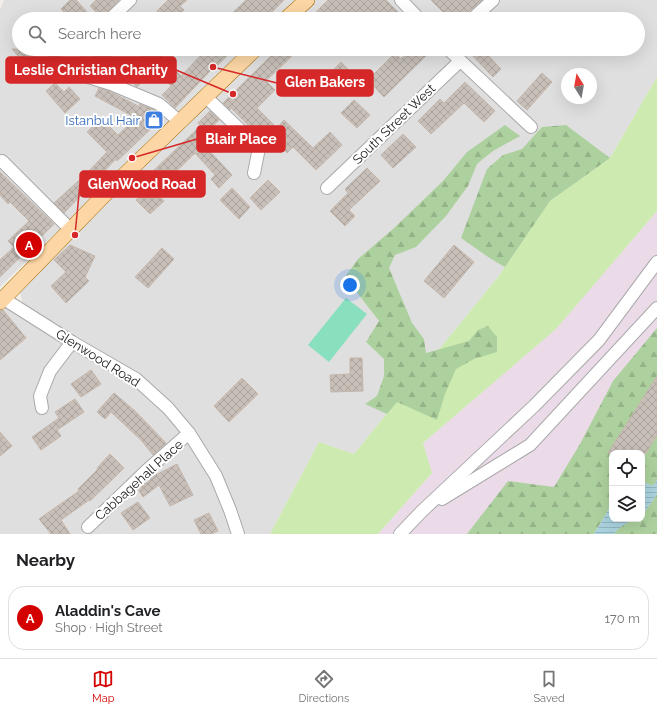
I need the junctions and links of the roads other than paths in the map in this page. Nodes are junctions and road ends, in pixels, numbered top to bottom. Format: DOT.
graph roads {
  1 [pos="130,0"];
  2 [pos="307,0"];
  3 [pos="401,0"];
  4 [pos="492,0"];
  5 [pos="117,12"];
  6 [pos="294,12"];
  7 [pos="412,12"];
  8 [pos="479,12"];
  9 [pos="71,56"];
  10 [pos="248,56"];
  11 [pos="455,56"];
  12 [pos="460,61"];
  13 [pos="205,96"];
  14 [pos="179,121"];
  15 [pos="531,127"];
  16 [pos="2,161"];
  17 [pos="254,173"];
  18 [pos="328,188"];
  19 [pos="71,230"];
  20 [pos="657,262"];
  21 [pos="2,300"];
  22 [pos="657,308"];
  23 [pos="72,342"];
  24 [pos="42,408"];
  25 [pos="189,433"];
  26 [pos="421,512"];
  27 [pos="88,527"];
  28 [pos="238,534"];
  29 [pos="400,534"];
  1 -- 5 [label="street"];
  2 -- 6 [label="main road"];
  3 -- 7 [label="street"];
  4 -- 8 [label="street"];
  9 -- 14 [label="street"];
  10 -- 13 [label="main road"];
  11 -- 12 [label="street"];
  12 -- 15 [label="street"];
  12 -- 18 [label="street, South Street West"];
  13 -- 14 [label="main road"];
  13 -- 17 [label="street"];
  14 -- 19 [label="main road"];
  16 -- 19 [label="street"];
  19 -- 21 [label="main road"];
  20 -- 26 [label="street"];
  21 -- 23 [label="street, Glenwood Road"];
  22 -- 26 [label="street"];
  23 -- 24 [label="street"];
  23 -- 25 [label="street, Glenwood Road"];
  25 -- 27 [label="street, Cabbagehall Place"];
  25 -- 28 [label="street, Glenwood Road"];
  26 -- 29 [label="street"];
}
